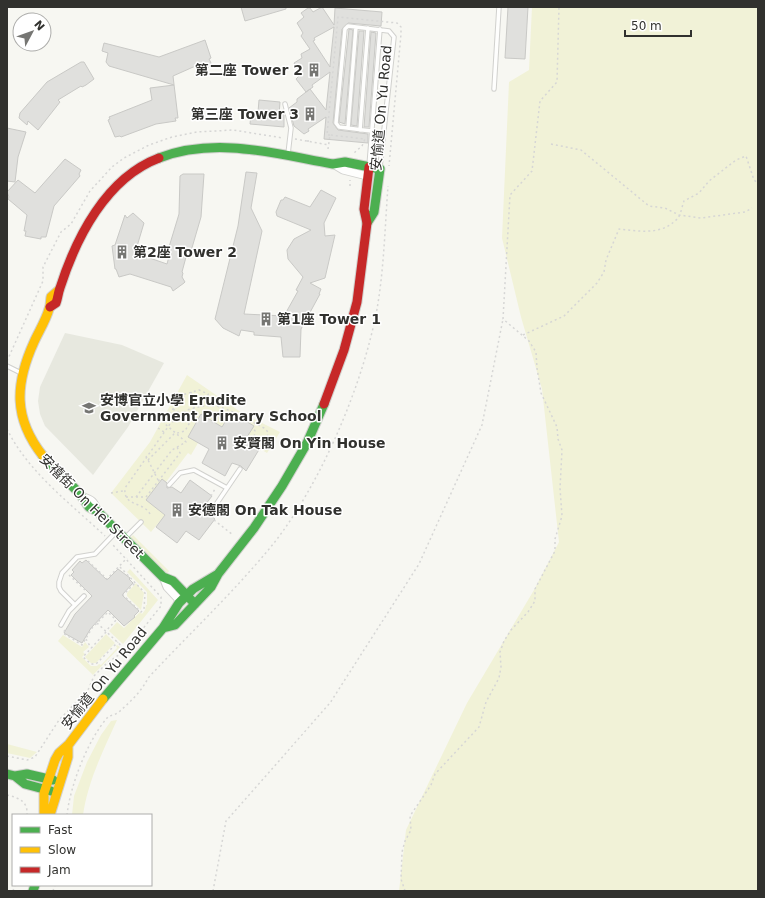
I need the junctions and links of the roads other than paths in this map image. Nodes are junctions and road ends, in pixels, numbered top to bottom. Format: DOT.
graph roads {
  1 [pos="499,7"];
  2 [pos="356,27"];
  3 [pos="368,28"];
  4 [pos="380,29"];
  5 [pos="494,89"];
  6 [pos="285,104"];
  7 [pos="348,128"];
  8 [pos="360,130"];
  9 [pos="371,131"];
  10 [pos="287,157"];
  11 [pos="369,168"];
  12 [pos="384,170"];
  13 [pos="378,179"];
  14 [pos="367,223"];
  15 [pos="7,366"];
  16 [pos="22,373"];
  17 [pos="240,469"];
  18 [pos="169,485"];
  19 [pos="227,488"];
  20 [pos="215,506"];
  21 [pos="141,522"];
  22 [pos="117,531"];
  23 [pos="125,539"];
  24 [pos="218,574"];
  25 [pos="84,596"];
  26 [pos="184,599"];
  27 [pos="75,605"];
  28 [pos="192,607"];
  29 [pos="61,625"];
  30 [pos="163,628"];
  31 [pos="68,746"];
  32 [pos="11,775"];
  33 [pos="48,779"];
  34 [pos="59,782"];
  35 [pos="45,789"];
  36 [pos="56,792"];
  37 [pos="44,814"];
  38 [pos="51,814"];
  1 -- 5 [label="lane"];
  2 -- 3 [label="lane"];
  2 -- 7 [label="lane"];
  2 -- 7 [label="lane"];
  3 -- 4 [label="lane"];
  3 -- 8 [label="lane"];
  4 -- 9 [label="lane"];
  4 -- 12 [label="lane"];
  6 -- 10 [label="lane"];
  7 -- 8 [label="lane"];
  8 -- 9 [label="lane"];
  9 -- 11 [label="lane"];
  10 -- 11 [label="street, 安禧街 On Hei Street"];
  10 -- 16 [label="street, 安禧街 On Hei Street"];
  11 -- 12 [label="street, 安禧街 On Hei Street"];
  11 -- 13 [label="street, 安愉道 On Yu Road"];
  11 -- 14 [label="street, 安愉道 On Yu Road"];
  12 -- 13 [label="street, 安愉道 On Yu Road"];
  13 -- 14 [label="street, 安愉道 On Yu Road"];
  14 -- 24 [label="street, 安愉道 On Yu Road"];
  15 -- 16 [label="lane"];
  16 -- 22 [label="street, 安禧街 On Hei Street"];
  17 -- 19 [label="lane"];
  18 -- 19 [label="lane"];
  19 -- 20 [label="lane"];
  21 -- 23 [label="lane"];
  22 -- 23 [label="street, 安禧街 On Hei Street"];
  22 -- 27 [label="lane"];
  23 -- 26 [label="street, 安禧街 On Hei Street"];
  24 -- 26 [label="street, 安愉道 On Yu Road"];
  24 -- 28 [label="street, 安愉道 On Yu Road"];
  25 -- 27 [label="lane"];
  26 -- 28 [label="street, 安禧街 On Hei Street"];
  26 -- 30 [label="street, 安愉道 On Yu Road"];
  27 -- 29 [label="lane"];
  28 -- 30 [label="street, 安愉道 On Yu Road"];
  30 -- 31 [label="street, 安愉道 On Yu Road"];
  31 -- 33 [label="street, 安愉道 On Yu Road"];
  31 -- 34 [label="street, 安愉道 On Yu Road"];
  32 -- 33 [label="street"];
  32 -- 35 [label="street"];
  33 -- 34 [label="street"];
  33 -- 35 [label="street, 安愉道 On Yu Road"];
  34 -- 36 [label="street, 安愉道 On Yu Road"];
  35 -- 36 [label="street"];
  35 -- 37 [label="street, 安愉道 On Yu Road"];
  36 -- 38 [label="street, 安愉道 On Yu Road"];
}
